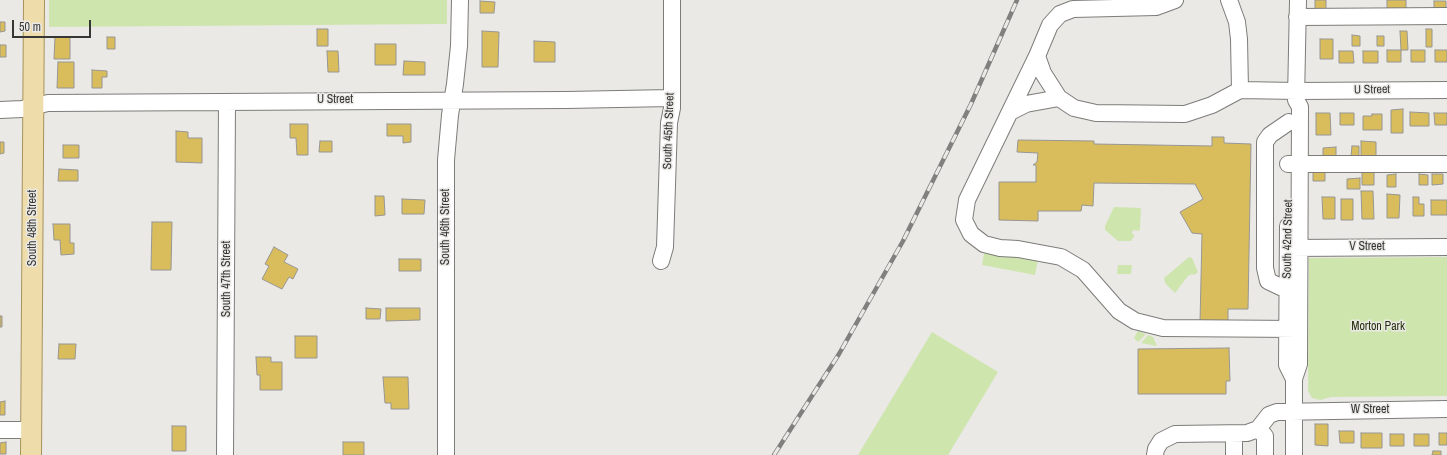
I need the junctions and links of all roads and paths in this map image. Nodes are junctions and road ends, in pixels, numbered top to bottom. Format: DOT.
graph roads {
  1 [pos="34,0"];
  2 [pos="460,0"];
  3 [pos="672,0"];
  4 [pos="1176,0"];
  5 [pos="1229,0"];
  6 [pos="1298,0"];
  7 [pos="1447,16"];
  8 [pos="1297,17"];
  9 [pos="1037,56"];
  10 [pos="1240,90"];
  11 [pos="1447,90"];
  12 [pos="1296,96"];
  13 [pos="671,98"];
  14 [pos="1059,98"];
  15 [pos="452,100"];
  16 [pos="227,102"];
  17 [pos="34,106"];
  18 [pos="0,110"];
  19 [pos="1010,112"];
  20 [pos="1289,122"];
  21 [pos="1294,164"];
  22 [pos="1447,164"];
  23 [pos="1447,247"];
  24 [pos="1293,248"];
  25 [pos="661,261"];
  26 [pos="1287,290"];
  27 [pos="1292,329"];
  28 [pos="1447,409"];
  29 [pos="1294,411"];
  30 [pos="1258,428"];
  31 [pos="0,430"];
  32 [pos="31,430"];
  33 [pos="1234,434"];
  34 [pos="31,455"];
  35 [pos="225,455"];
  36 [pos="446,455"];
  37 [pos="1155,455"];
  38 [pos="1234,455"];
  39 [pos="1265,455"];
  40 [pos="1294,455"];
  1 -- 17 [label="main road, South 48th Street"];
  2 -- 15 [label="street, South 46th Street"];
  3 -- 13 [label="street, South 45th Street"];
  4 -- 9 [label="street"];
  5 -- 10 [label="street"];
  6 -- 8 [label="street, South 42nd Street"];
  7 -- 8 [label="street"];
  8 -- 12 [label="street, South 42nd Street"];
  9 -- 14 [label="street"];
  9 -- 19 [label="street"];
  10 -- 12 [label="street, U Street"];
  10 -- 14 [label="street"];
  11 -- 12 [label="street, U Street"];
  12 -- 20 [label="street, South 42nd Street"];
  12 -- 21 [label="street, South 42nd Street"];
  13 -- 15 [label="street, U Street"];
  13 -- 25 [label="street, South 45th Street"];
  14 -- 19 [label="street"];
  15 -- 16 [label="street, U Street"];
  15 -- 36 [label="street, South 46th Street"];
  16 -- 17 [label="street, U Street"];
  16 -- 35 [label="street, South 47th Street"];
  17 -- 18 [label="street, U Street"];
  17 -- 32 [label="main road, South 48th Street"];
  19 -- 27 [label="street"];
  20 -- 21 [label="street, South 42nd Street"];
  20 -- 26 [label="street"];
  21 -- 22 [label="street"];
  21 -- 24 [label="street, South 42nd Street"];
  23 -- 24 [label="street, V Street"];
  24 -- 26 [label="street, South 42nd Street"];
  24 -- 27 [label="street, South 42nd Street"];
  26 -- 27 [label="street, South 42nd Street"];
  27 -- 29 [label="street, South 42nd Street"];
  28 -- 29 [label="street, W Street"];
  29 -- 30 [label="street, W Street"];
  29 -- 40 [label="street, South 42nd Street"];
  30 -- 33 [label="street"];
  30 -- 39 [label="street"];
  31 -- 32 [label="street"];
  32 -- 34 [label="main road, South 48th Street"];
  33 -- 37 [label="street"];
  33 -- 38 [label="street"];
}
